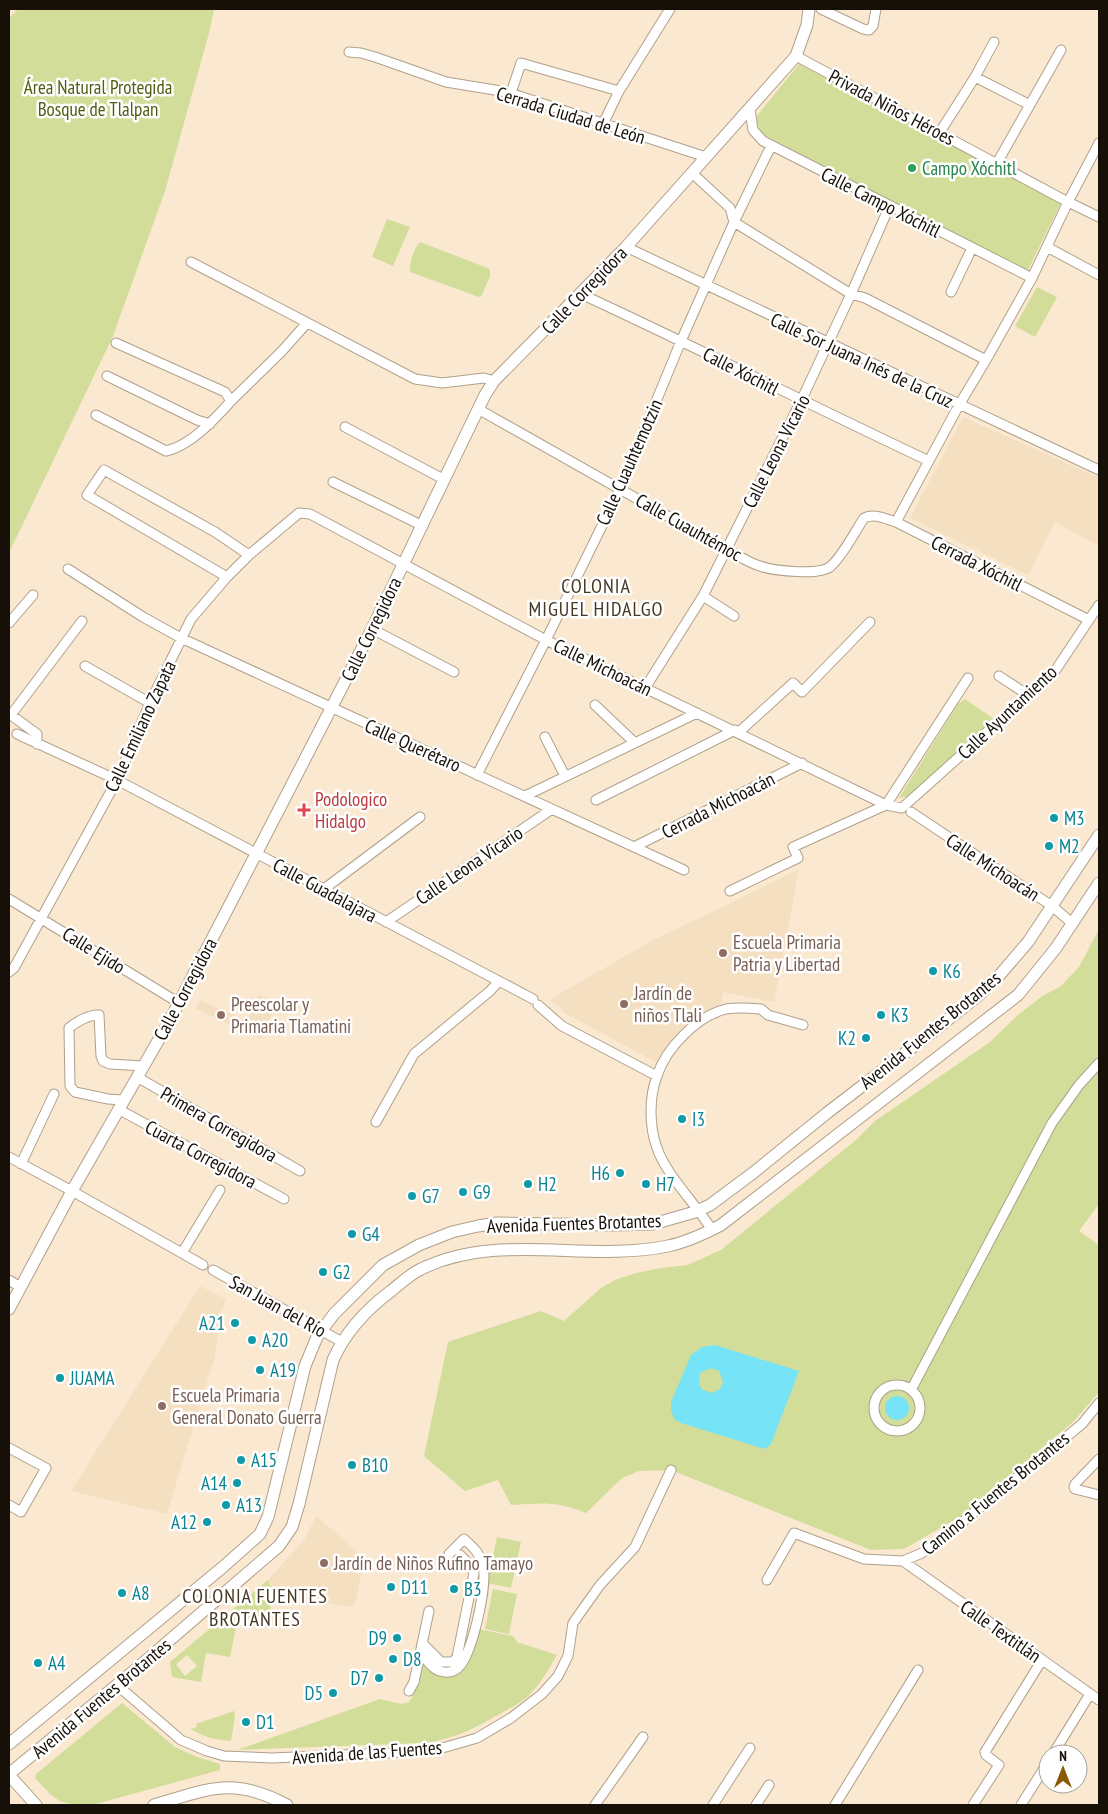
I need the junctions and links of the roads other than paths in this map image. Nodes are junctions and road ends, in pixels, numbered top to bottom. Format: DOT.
graph roads {
  1 [pos="670,9"];
  2 [pos="809,9"];
  3 [pos="821,9"];
  4 [pos="876,9"];
  5 [pos="994,42"];
  6 [pos="1061,50"];
  7 [pos="349,52"];
  8 [pos="796,56"];
  9 [pos="975,78"];
  10 [pos="618,91"];
  11 [pos="511,93"];
  12 [pos="1030,104"];
  13 [pos="750,109"];
  14 [pos="602,124"];
  15 [pos="940,132"];
  16 [pos="1099,144"];
  17 [pos="771,146"];
  18 [pos="706,157"];
  19 [pos="997,164"];
  20 [pos="692,174"];
  21 [pos="1068,202"];
  22 [pos="890,205"];
  23 [pos="1099,216"];
  24 [pos="734,222"];
  25 [pos="626,247"];
  26 [pos="1047,247"];
  27 [pos="972,248"];
  28 [pos="191,262"];
  29 [pos="1099,274"];
  30 [pos="1032,278"];
  31 [pos="706,286"];
  32 [pos="951,292"];
  33 [pos="581,294"];
  34 [pos="851,294"];
  35 [pos="307,323"];
  36 [pos="681,340"];
  37 [pos="116,343"];
  38 [pos="828,343"];
  39 [pos="986,360"];
  40 [pos="107,376"];
  41 [pos="494,381"];
  42 [pos="231,401"];
  43 [pos="801,401"];
  44 [pos="958,405"];
  45 [pos="478,410"];
  46 [pos="96,415"];
  47 [pos="210,424"];
  48 [pos="345,427"];
  49 [pos="929,461"];
  50 [pos="1099,470"];
  51 [pos="445,480"];
  52 [pos="333,482"];
  53 [pos="620,489"];
  54 [pos="310,514"];
  55 [pos="864,518"];
  56 [pos="896,522"];
  57 [pos="423,526"];
  58 [pos="726,549"];
  59 [pos="249,555"];
  60 [pos="403,564"];
  61 [pos="68,569"];
  62 [pos="227,577"];
  63 [pos="32,595"];
  64 [pos="703,596"];
  65 [pos="1099,605"];
  66 [pos="734,616"];
  67 [pos="1089,620"];
  68 [pos="82,621"];
  69 [pos="870,622"];
  70 [pos="9,623"];
  71 [pos="372,630"];
  72 [pos="181,638"];
  73 [pos="546,640"];
  74 [pos="85,666"];
  75 [pos="454,672"];
  76 [pos="998,676"];
  77 [pos="968,678"];
  78 [pos="645,688"];
  79 [pos="1028,695"];
  80 [pos="150,703"];
  81 [pos="595,705"];
  82 [pos="331,709"];
  83 [pos="697,712"];
  84 [pos="10,714"];
  85 [pos="737,731"];
  86 [pos="17,734"];
  87 [pos="545,737"];
  88 [pos="635,743"];
  89 [pos="38,744"];
  90 [pos="802,763"];
  91 [pos="477,774"];
  92 [pos="565,776"];
  93 [pos="117,780"];
  94 [pos="524,796"];
  95 [pos="596,800"];
  96 [pos="886,805"];
  97 [pos="902,808"];
  98 [pos="552,809"];
  99 [pos="911,812"];
  100 [pos="420,817"];
  101 [pos="1099,835"];
  102 [pos="634,847"];
  103 [pos="256,854"];
  104 [pos="684,870"];
  105 [pos="1099,884"];
  106 [pos="324,889"];
  107 [pos="730,891"];
  108 [pos="9,899"];
  109 [pos="1052,906"];
  110 [pos="42,918"];
  111 [pos="386,922"];
  112 [pos="1073,924"];
  113 [pos="9,972"];
  114 [pos="499,981"];
  115 [pos="179,1003"];
  116 [pos="803,1025"];
  117 [pos="1099,1063"];
  118 [pos="143,1066"];
  119 [pos="657,1076"];
  120 [pos="137,1077"];
  121 [pos="54,1094"];
  122 [pos="121,1105"];
  123 [pos="376,1122"];
  124 [pos="9,1157"];
  125 [pos="21,1164"];
  126 [pos="300,1170"];
  127 [pos="220,1190"];
  128 [pos="72,1191"];
  129 [pos="284,1199"];
  130 [pos="700,1210"];
  131 [pos="712,1230"];
  132 [pos="182,1254"];
  133 [pos="203,1265"];
  134 [pos="213,1270"];
  135 [pos="9,1280"];
  136 [pos="20,1287"];
  137 [pos="9,1309"];
  138 [pos="322,1330"];
  139 [pos="342,1342"];
  140 [pos="912,1390"];
  141 [pos="1099,1402"];
  142 [pos="9,1448"];
  143 [pos="1099,1459"];
  144 [pos="671,1470"];
  145 [pos="1099,1495"];
  146 [pos="9,1506"];
  147 [pos="448,1554"];
  148 [pos="460,1555"];
  149 [pos="903,1561"];
  150 [pos="767,1580"];
  151 [pos="176,1606"];
  152 [pos="429,1611"];
  153 [pos="189,1624"];
  154 [pos="422,1648"];
  155 [pos="1042,1660"];
  156 [pos="918,1670"];
  157 [pos="117,1685"];
  158 [pos="409,1691"];
  159 [pos="1090,1694"];
  160 [pos="1099,1700"];
  161 [pos="643,1737"];
  162 [pos="9,1744"];
  163 [pos="1059,1744"];
  164 [pos="750,1748"];
  165 [pos="9,1775"];
  166 [pos="1038,1777"];
  167 [pos="769,1785"];
  168 [pos="36,1805"];
  169 [pos="154,1805"];
  170 [pos="287,1805"];
  171 [pos="596,1805"];
  172 [pos="714,1805"];
  173 [pos="756,1805"];
  174 [pos="835,1805"];
  175 [pos="973,1805"];
  176 [pos="1020,1805"];
  1 -- 10 [label="street"];
  2 -- 8 [label="street, Calle Corregidora"];
  3 -- 4 [label="street"];
  5 -- 9 [label="street"];
  6 -- 12 [label="street"];
  7 -- 11 [label="street, Cerrada Ciudad de León"];
  8 -- 13 [label="street, Calle Corregidora"];
  8 -- 15 [label="street, Privada Niños Héroes"];
  9 -- 12 [label="street"];
  9 -- 15 [label="street"];
  10 -- 11 [label="street"];
  10 -- 14 [label="street"];
  11 -- 14 [label="street, Cerrada Ciudad de León"];
  12 -- 19 [label="street"];
  13 -- 17 [label="street, Calle Campo Xóchitl"];
  13 -- 18 [label="street, Calle Corregidora"];
  14 -- 18 [label="street, Cerrada Ciudad de León"];
  15 -- 19 [label="street, Privada Niños Héroes"];
  16 -- 21 [label="street"];
  17 -- 22 [label="street, Calle Campo Xóchitl"];
  17 -- 24 [label="street, Calle Cuauhtemotzin"];
  18 -- 20 [label="street, Calle Corregidora"];
  19 -- 21 [label="street, Privada Niños Héroes"];
  20 -- 24 [label="street"];
  20 -- 25 [label="street, Calle Corregidora"];
  21 -- 23 [label="street, Privada Niños Héroes"];
  21 -- 26 [label="street"];
  22 -- 27 [label="street, Calle Campo Xóchitl"];
  22 -- 34 [label="street, Calle Leona Vicario"];
  24 -- 31 [label="street, Calle Cuauhtemotzin"];
  24 -- 34 [label="street"];
  25 -- 31 [label="street, Calle Sor Juana Inés de la Cruz"];
  25 -- 33 [label="street, Calle Corregidora"];
  26 -- 29 [label="street"];
  26 -- 30 [label="street"];
  27 -- 30 [label="street, Calle Campo Xóchitl"];
  27 -- 32 [label="street"];
  28 -- 35 [label="street"];
  30 -- 39 [label="street"];
  31 -- 36 [label="street, Calle Cuauhtemotzin"];
  31 -- 38 [label="street, Calle Sor Juana Inés de la Cruz"];
  33 -- 36 [label="street, Calle Xóchitl"];
  33 -- 41 [label="street, Calle Corregidora"];
  34 -- 38 [label="street, Calle Leona Vicario"];
  34 -- 39 [label="street"];
  35 -- 41 [label="street"];
  35 -- 42 [label="street"];
  36 -- 43 [label="street, Calle Xóchitl"];
  36 -- 53 [label="street, Calle Cuauhtemotzin"];
  37 -- 42 [label="street"];
  38 -- 43 [label="street, Calle Leona Vicario"];
  38 -- 44 [label="street, Calle Sor Juana Inés de la Cruz"];
  39 -- 44 [label="street"];
  40 -- 47 [label="street"];
  41 -- 45 [label="street, Calle Corregidora"];
  42 -- 47 [label="street"];
  43 -- 49 [label="street, Calle Xóchitl"];
  43 -- 58 [label="street, Calle Leona Vicario"];
  44 -- 49 [label="street"];
  44 -- 50 [label="street, Calle Sor Juana Inés de la Cruz"];
  45 -- 51 [label="street, Calle Corregidora"];
  45 -- 53 [label="street, Calle Cuauhtémoc"];
  46 -- 47 [label="street"];
  48 -- 51 [label="street"];
  49 -- 56 [label="street"];
  51 -- 57 [label="street, Calle Corregidora"];
  52 -- 57 [label="street"];
  53 -- 58 [label="street, Calle Cuauhtémoc"];
  53 -- 73 [label="street, Calle Cuauhtemotzin"];
  54 -- 59 [label="street, Calle Emiliano Zapata"];
  54 -- 60 [label="street, Calle Michoacán"];
  55 -- 56 [label="street, Cerrada Xóchitl"];
  55 -- 58 [label="street, Calle Cuauhtémoc"];
  56 -- 67 [label="street, Cerrada Xóchitl"];
  57 -- 60 [label="street, Calle Corregidora"];
  58 -- 64 [label="street, Calle Leona Vicario"];
  59 -- 62 [label="street, Calle Emiliano Zapata"];
  59 -- 62 [label="street"];
  60 -- 71 [label="street, Calle Corregidora"];
  60 -- 73 [label="street, Calle Michoacán"];
  61 -- 72 [label="street, Calle Querétaro"];
  62 -- 72 [label="street, Calle Emiliano Zapata"];
  63 -- 70 [label="street"];
  64 -- 66 [label="street"];
  64 -- 78 [label="street, Calle Leona Vicario"];
  65 -- 67 [label="street, Calle Ayuntamiento"];
  67 -- 79 [label="street, Calle Ayuntamiento"];
  68 -- 84 [label="street"];
  69 -- 85 [label="street"];
  71 -- 75 [label="street"];
  71 -- 82 [label="street, Calle Corregidora"];
  72 -- 80 [label="street, Calle Emiliano Zapata"];
  72 -- 82 [label="street, Calle Querétaro"];
  73 -- 78 [label="street, Calle Michoacán"];
  73 -- 91 [label="street, Calle Cuauhtemotzin"];
  74 -- 80 [label="street"];
  76 -- 79 [label="street"];
  77 -- 96 [label="street"];
  78 -- 83 [label="street, Calle Michoacán"];
  79 -- 97 [label="street, Calle Ayuntamiento"];
  80 -- 93 [label="street, Calle Emiliano Zapata"];
  81 -- 88 [label="street"];
  82 -- 91 [label="street, Calle Querétaro"];
  82 -- 103 [label="street, Calle Corregidora"];
  83 -- 85 [label="street, Calle Michoacán"];
  83 -- 88 [label="street, Calle Leona Vicario"];
  84 -- 89 [label="street"];
  85 -- 90 [label="street, Calle Michoacán"];
  85 -- 95 [label="street"];
  86 -- 89 [label="street, Calle Guadalajara"];
  87 -- 92 [label="street"];
  88 -- 92 [label="street, Calle Leona Vicario"];
  89 -- 93 [label="street, Calle Guadalajara"];
  90 -- 96 [label="street, Calle Michoacán"];
  90 -- 102 [label="street, Cerrada Michoacán"];
  91 -- 94 [label="street, Calle Querétaro"];
  92 -- 94 [label="street, Calle Leona Vicario"];
  93 -- 103 [label="street, Calle Guadalajara"];
  93 -- 110 [label="street, Calle Emiliano Zapata"];
  94 -- 98 [label="street, Calle Querétaro"];
  96 -- 97 [label="street, Calle Michoacán"];
  96 -- 107 [label="street"];
  98 -- 102 [label="street, Calle Querétaro"];
  98 -- 111 [label="street, Calle Leona Vicario"];
  99 -- 109 [label="street, Calle Michoacán"];
  100 -- 106 [label="street"];
  101 -- 109 [label="street, Avenida Fuentes Brotantes"];
  102 -- 104 [label="street, Calle Querétaro"];
  103 -- 106 [label="street, Calle Guadalajara"];
  103 -- 115 [label="street, Calle Corregidora"];
  105 -- 112 [label="street, Avenida Fuentes Brotantes"];
  106 -- 111 [label="street, Calle Guadalajara"];
  108 -- 110 [label="street, Calle Ejido"];
  109 -- 112 [label="street, Calle Michoacán"];
  109 -- 130 [label="street, Avenida Fuentes Brotantes"];
  110 -- 113 [label="street, Calle Emiliano Zapata"];
  110 -- 115 [label="street, Calle Ejido"];
  111 -- 114 [label="street, Calle Guadalajara"];
  112 -- 131 [label="street, Avenida Fuentes Brotantes"];
  114 -- 119 [label="street, Calle Guadalajara"];
  114 -- 123 [label="street"];
  115 -- 118 [label="street, Calle Corregidora"];
  116 -- 119 [label="street"];
  117 -- 140 [label="street"];
  118 -- 120 [label="street, Calle Corregidora"];
  118 -- 122 [label="street"];
  119 -- 130 [label="street"];
  120 -- 122 [label="street, Calle Corregidora"];
  120 -- 126 [label="street, Primera Corregidora"];
  121 -- 125 [label="street"];
  122 -- 128 [label="street, Calle Corregidora"];
  122 -- 129 [label="street, Cuarta Corregidora"];
  124 -- 125 [label="street"];
  125 -- 128 [label="street"];
  127 -- 132 [label="street"];
  128 -- 132 [label="street"];
  128 -- 136 [label="street, Calle Corregidora"];
  130 -- 131 [label="street"];
  130 -- 138 [label="street, Avenida Fuentes Brotantes"];
  131 -- 139 [label="street, Avenida Fuentes Brotantes"];
  132 -- 133 [label="street"];
  134 -- 138 [label="street, San Juan del Río"];
  135 -- 136 [label="street"];
  136 -- 137 [label="street, Calle Corregidora"];
  138 -- 139 [label="street, San Juan del Río"];
  138 -- 151 [label="street, Avenida Fuentes Brotantes"];
  139 -- 153 [label="street, Avenida Fuentes Brotantes"];
  140 -- 140 [label="street"];
  141 -- 149 [label="street, Camino a Fuentes Brotantes"];
  142 -- 146 [label="street"];
  143 -- 145 [label="street"];
  144 -- 157 [label="street, Avenida de las Fuentes"];
  147 -- 154 [label="street"];
  148 -- 154 [label="street"];
  149 -- 150 [label="street, Camino a Fuentes Brotantes"];
  149 -- 155 [label="street, Calle Textitlán"];
  151 -- 153 [label="street"];
  151 -- 162 [label="street, Avenida Fuentes Brotantes"];
  152 -- 154 [label="street"];
  153 -- 157 [label="street, Avenida Fuentes Brotantes"];
  154 -- 158 [label="street"];
  155 -- 159 [label="street, Calle Textitlán"];
  155 -- 175 [label="street"];
  156 -- 174 [label="street"];
  157 -- 165 [label="street, Avenida Fuentes Brotantes"];
  159 -- 160 [label="street, Calle Textitlán"];
  159 -- 163 [label="street"];
  161 -- 171 [label="street"];
  164 -- 172 [label="street"];
  165 -- 168 [label="street"];
  166 -- 176 [label="street"];
  167 -- 173 [label="street"];
  169 -- 170 [label="street"];
}
